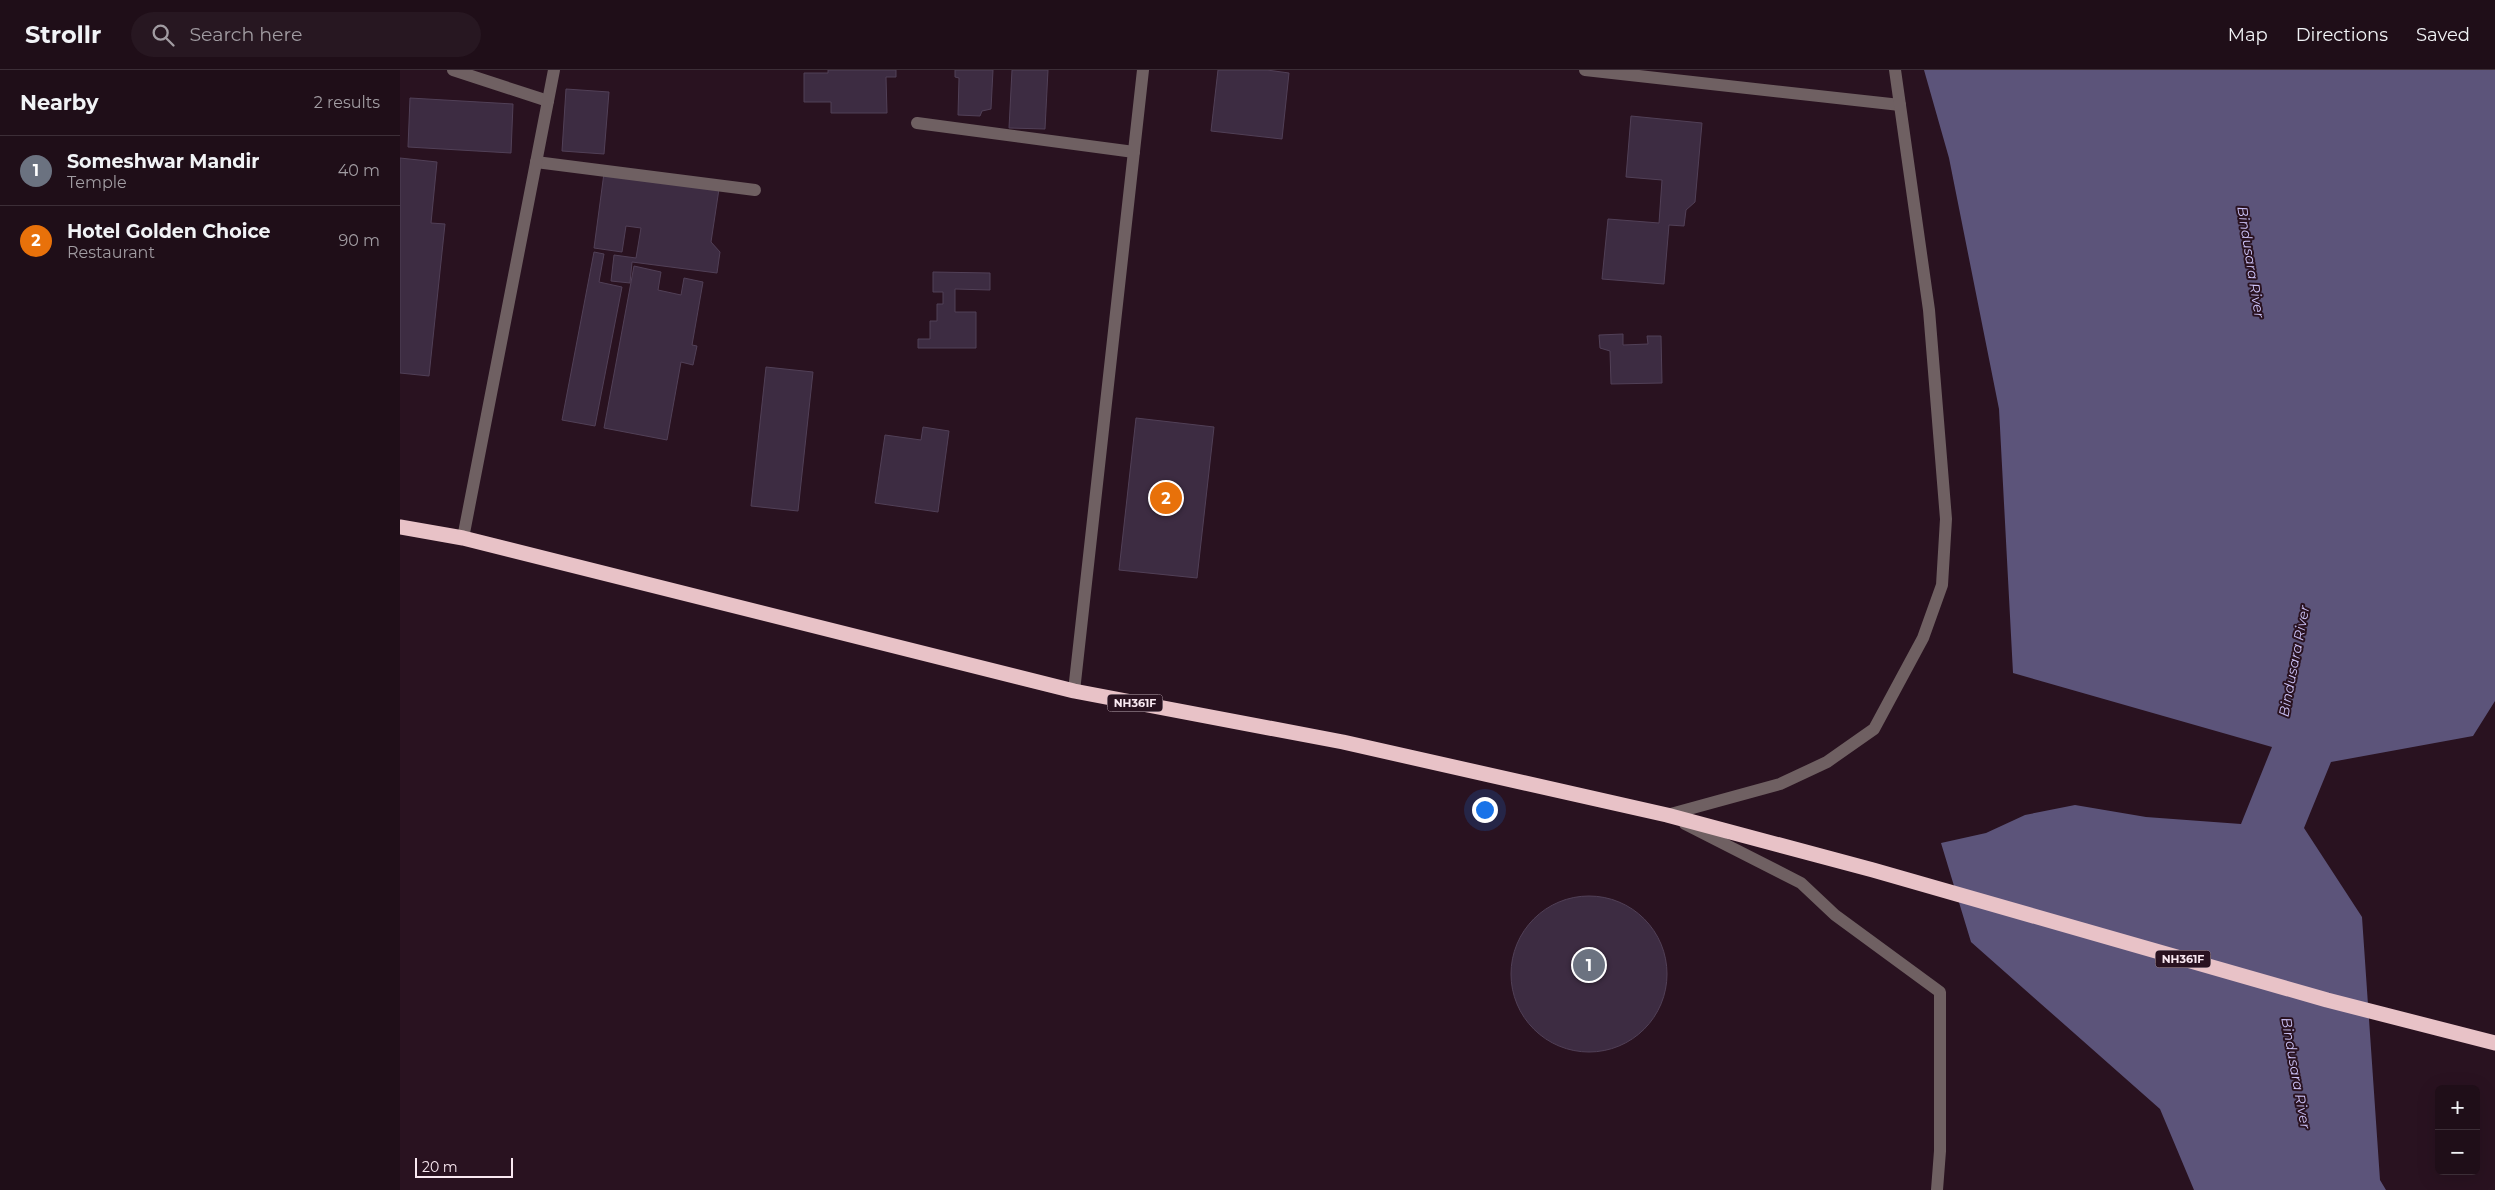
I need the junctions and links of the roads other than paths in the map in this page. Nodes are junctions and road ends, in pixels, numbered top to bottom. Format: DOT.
graph roads {
  1 [pos="453,70"];
  2 [pos="554,70"];
  3 [pos="1143,70"];
  4 [pos="1585,70"];
  5 [pos="1895,70"];
  6 [pos="548,100"];
  7 [pos="1900,105"];
  8 [pos="917,122"];
  9 [pos="1134,152"];
  10 [pos="536,162"];
  11 [pos="755,190"];
  12 [pos="400,528"];
  13 [pos="463,538"];
  14 [pos="1074,691"];
  15 [pos="1667,815"];
  16 [pos="2495,1043"];
  17 [pos="1937,1190"];
  1 -- 6 [label="street"];
  2 -- 6 [label="street"];
  3 -- 9 [label="street"];
  4 -- 7 [label="street"];
  5 -- 7 [label="street"];
  6 -- 10 [label="street"];
  7 -- 15 [label="street"];
  8 -- 9 [label="street"];
  9 -- 14 [label="street"];
  10 -- 11 [label="street"];
  10 -- 13 [label="street"];
  12 -- 13 [label="highway, NH361F"];
  13 -- 14 [label="highway, NH361F"];
  14 -- 15 [label="highway, NH361F"];
  15 -- 16 [label="highway, NH361F"];
  15 -- 17 [label="street"];
}
